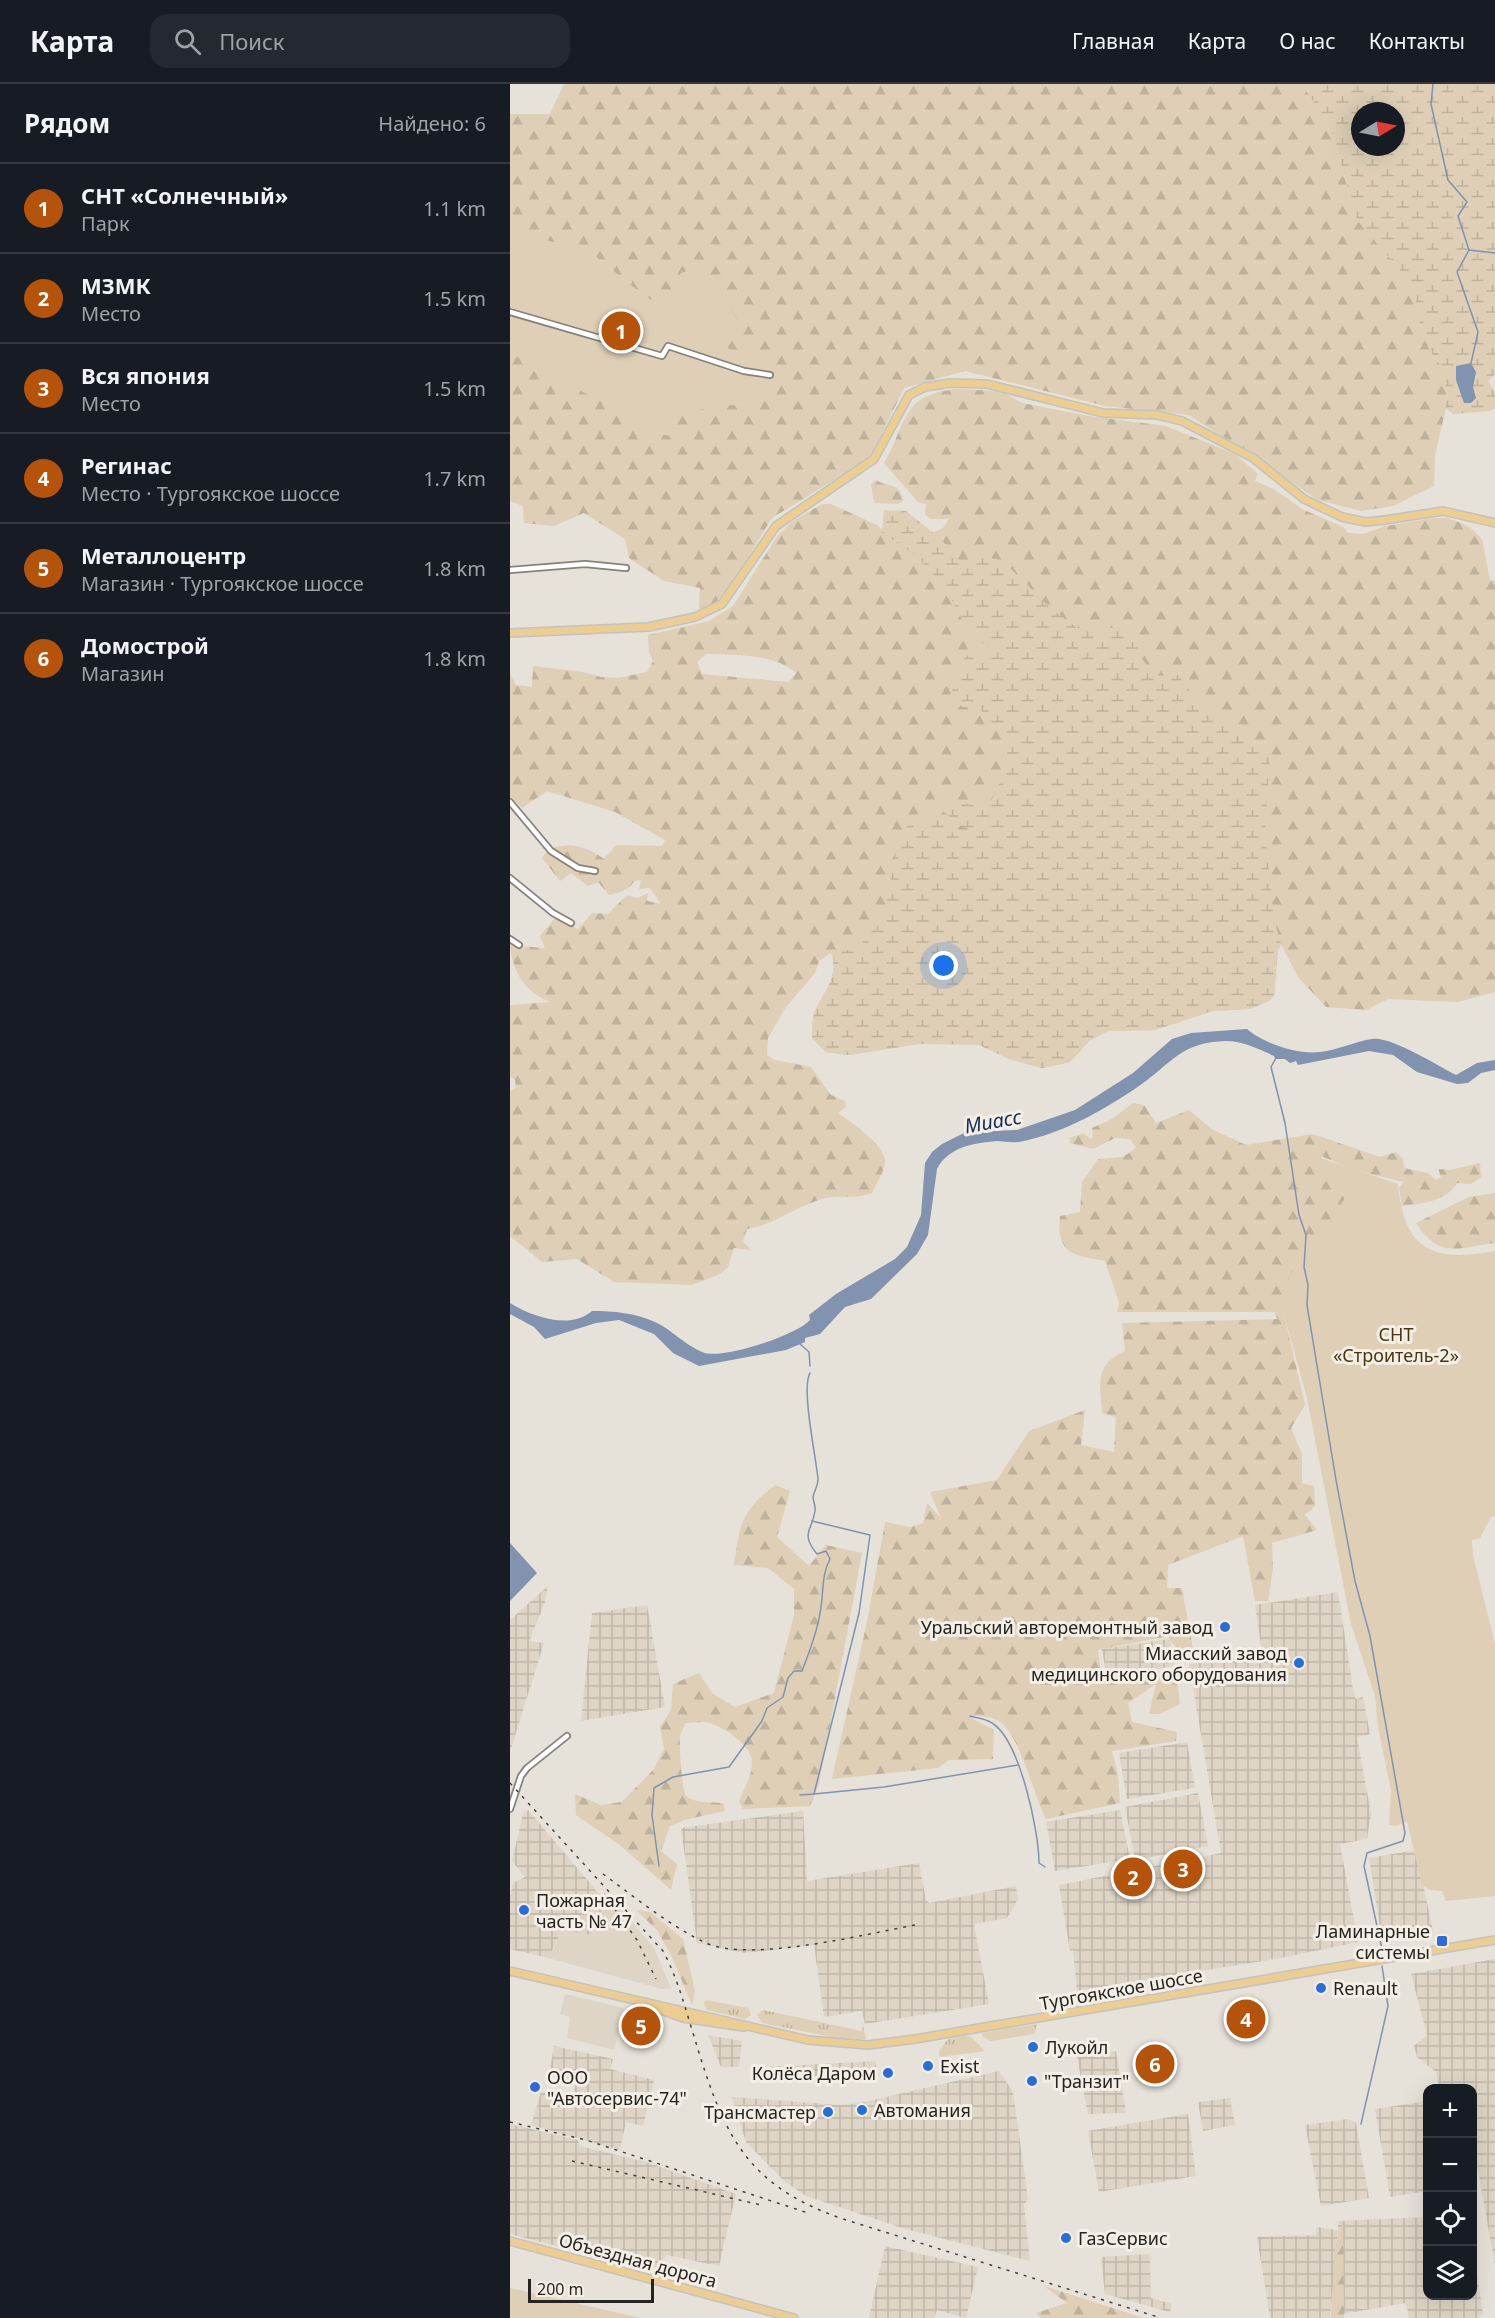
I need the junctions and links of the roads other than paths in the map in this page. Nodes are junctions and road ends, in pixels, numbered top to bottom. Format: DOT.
graph roads {
  1 [pos="510,312"];
  2 [pos="770,375"];
  3 [pos="1495,523"];
  4 [pos="626,568"];
  5 [pos="510,570"];
  6 [pos="510,633"];
  7 [pos="510,802"];
  8 [pos="595,871"];
  9 [pos="510,878"];
  10 [pos="571,923"];
  11 [pos="510,939"];
  12 [pos="519,945"];
  13 [pos="567,1736"];
  14 [pos="510,1809"];
  15 [pos="1495,1940"];
  16 [pos="510,1971"];
  17 [pos="510,2241"];
  18 [pos="794,2318"];
  1 -- 2 [label="street"];
  3 -- 6 [label="main road"];
  4 -- 5 [label="street"];
  7 -- 8 [label="street"];
  9 -- 10 [label="street"];
  11 -- 12 [label="street"];
  13 -- 14 [label="street"];
  15 -- 16 [label="main road, Тургоякское шоссе"];
  17 -- 18 [label="main road, Объездная дорога"];
}
